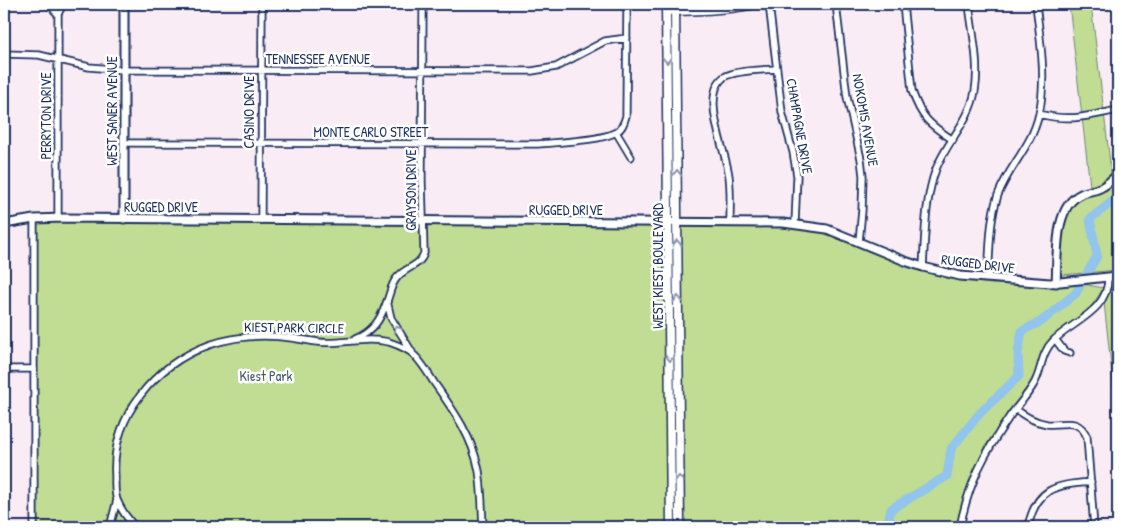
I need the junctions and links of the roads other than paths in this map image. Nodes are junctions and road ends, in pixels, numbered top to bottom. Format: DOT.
graph roads {
  1 [pos="55,4"];
  2 [pos="63,4"];
  3 [pos="124,4"];
  4 [pos="262,4"];
  5 [pos="423,4"];
  6 [pos="627,4"];
  7 [pos="760,4"];
  8 [pos="769,4"];
  9 [pos="836,4"];
  10 [pos="903,4"];
  11 [pos="969,4"];
  12 [pos="1036,4"];
  13 [pos="667,8"];
  14 [pos="676,8"];
  15 [pos="58,14"];
  16 [pos="627,38"];
  17 [pos="4,54"];
  18 [pos="58,60"];
  19 [pos="777,69"];
  20 [pos="124,70"];
  21 [pos="261,70"];
  22 [pos="423,71"];
  23 [pos="1118,110"];
  24 [pos="1039,114"];
  25 [pos="672,116"];
  26 [pos="616,132"];
  27 [pos="953,140"];
  28 [pos="124,143"];
  29 [pos="261,143"];
  30 [pos="422,144"];
  31 [pos="631,157"];
  32 [pos="1118,174"];
  33 [pos="58,218"];
  34 [pos="124,218"];
  35 [pos="34,219"];
  36 [pos="261,220"];
  37 [pos="422,220"];
  38 [pos="673,222"];
  39 [pos="730,222"];
  40 [pos="4,224"];
  41 [pos="795,224"];
  42 [pos="859,242"];
  43 [pos="923,267"];
  44 [pos="1118,276"];
  45 [pos="1104,277"];
  46 [pos="988,278"];
  47 [pos="1056,283"];
  48 [pos="387,301"];
  49 [pos="1055,339"];
  50 [pos="348,341"];
  51 [pos="1070,353"];
  52 [pos="414,355"];
  53 [pos="4,369"];
  54 [pos="34,369"];
  55 [pos="1015,409"];
  56 [pos="1091,482"];
  57 [pos="117,500"];
  58 [pos="34,527"];
  59 [pos="110,527"];
  60 [pos="135,527"];
  61 [pos="484,527"];
  62 [pos="671,527"];
  63 [pos="680,527"];
  64 [pos="960,527"];
  65 [pos="1028,527"];
  66 [pos="1094,527"];
  1 -- 15 [label="street, PERRYTON DRIVE"];
  2 -- 15 [label="street, PERRYTON DRIVE"];
  3 -- 20 [label="street, WEST SANER AVENUE"];
  4 -- 21 [label="street, CASINO DRIVE"];
  5 -- 22 [label="street, GRAYSON DRIVE"];
  6 -- 16 [label="street"];
  7 -- 14 [label="street"];
  8 -- 19 [label="street, CHAMPAGNE DRIVE"];
  9 -- 42 [label="street, NOKOMIS AVENUE"];
  10 -- 27 [label="street"];
  11 -- 27 [label="street"];
  12 -- 24 [label="street"];
  13 -- 14 [label="street"];
  13 -- 25 [label="main road, WEST KIEST BOULEVARD, one-way"];
  14 -- 25 [label="main road, WEST KIEST BOULEVARD"];
  15 -- 18 [label="street, PERRYTON DRIVE"];
  16 -- 22 [label="street, TENNESSEE AVENUE"];
  16 -- 26 [label="street"];
  17 -- 18 [label="street, TENNESSEE AVENUE"];
  18 -- 20 [label="street, TENNESSEE AVENUE"];
  18 -- 33 [label="street, PERRYTON DRIVE"];
  19 -- 39 [label="street"];
  19 -- 41 [label="street, CHAMPAGNE DRIVE"];
  20 -- 21 [label="street, TENNESSEE AVENUE"];
  20 -- 28 [label="street, WEST SANER AVENUE"];
  21 -- 22 [label="street, TENNESSEE AVENUE"];
  21 -- 29 [label="street, CASINO DRIVE"];
  22 -- 30 [label="street, GRAYSON DRIVE"];
  23 -- 24 [label="street"];
  24 -- 46 [label="street"];
  25 -- 38 [label="main road, WEST KIEST BOULEVARD"];
  26 -- 30 [label="street, MONTE CARLO STREET"];
  26 -- 31 [label="street"];
  27 -- 43 [label="street"];
  28 -- 29 [label="street, MONTE CARLO STREET"];
  28 -- 34 [label="street, WEST SANER AVENUE"];
  29 -- 30 [label="street, MONTE CARLO STREET"];
  29 -- 36 [label="street, CASINO DRIVE"];
  30 -- 37 [label="street, GRAYSON DRIVE"];
  32 -- 47 [label="street"];
  33 -- 34 [label="street, RUGGED DRIVE"];
  33 -- 35 [label="street, RUGGED DRIVE"];
  34 -- 36 [label="street, RUGGED DRIVE"];
  35 -- 40 [label="street, RUGGED DRIVE"];
  35 -- 54 [label="street"];
  36 -- 37 [label="street, RUGGED DRIVE"];
  37 -- 38 [label="street, RUGGED DRIVE"];
  37 -- 48 [label="street, GRAYSON DRIVE"];
  38 -- 39 [label="street, RUGGED DRIVE"];
  38 -- 62 [label="main road, WEST KIEST BOULEVARD, one-way"];
  63 -- 38 [label="main road, WEST KIEST BOULEVARD, one-way"];
  39 -- 41 [label="street, RUGGED DRIVE"];
  41 -- 42 [label="street, RUGGED DRIVE"];
  42 -- 43 [label="street, RUGGED DRIVE"];
  43 -- 46 [label="street, RUGGED DRIVE"];
  44 -- 45 [label="street, RUGGED DRIVE"];
  45 -- 47 [label="street, RUGGED DRIVE"];
  45 -- 49 [label="street"];
  46 -- 47 [label="street, RUGGED DRIVE"];
  48 -- 50 [label="street, GRAYSON DRIVE"];
  52 -- 48 [label="street, one-way"];
  49 -- 51 [label="street"];
  49 -- 55 [label="street"];
  50 -- 52 [label="street, KIEST PARK CIRCLE"];
  50 -- 57 [label="street, KIEST PARK CIRCLE"];
  52 -- 61 [label="street, KIEST PARK CIRCLE"];
  53 -- 54 [label="street"];
  54 -- 58 [label="street"];
  55 -- 56 [label="street"];
  55 -- 64 [label="street"];
  56 -- 65 [label="street"];
  56 -- 66 [label="street"];
  57 -- 59 [label="street"];
  57 -- 60 [label="street, KIEST PARK CIRCLE"];
}
